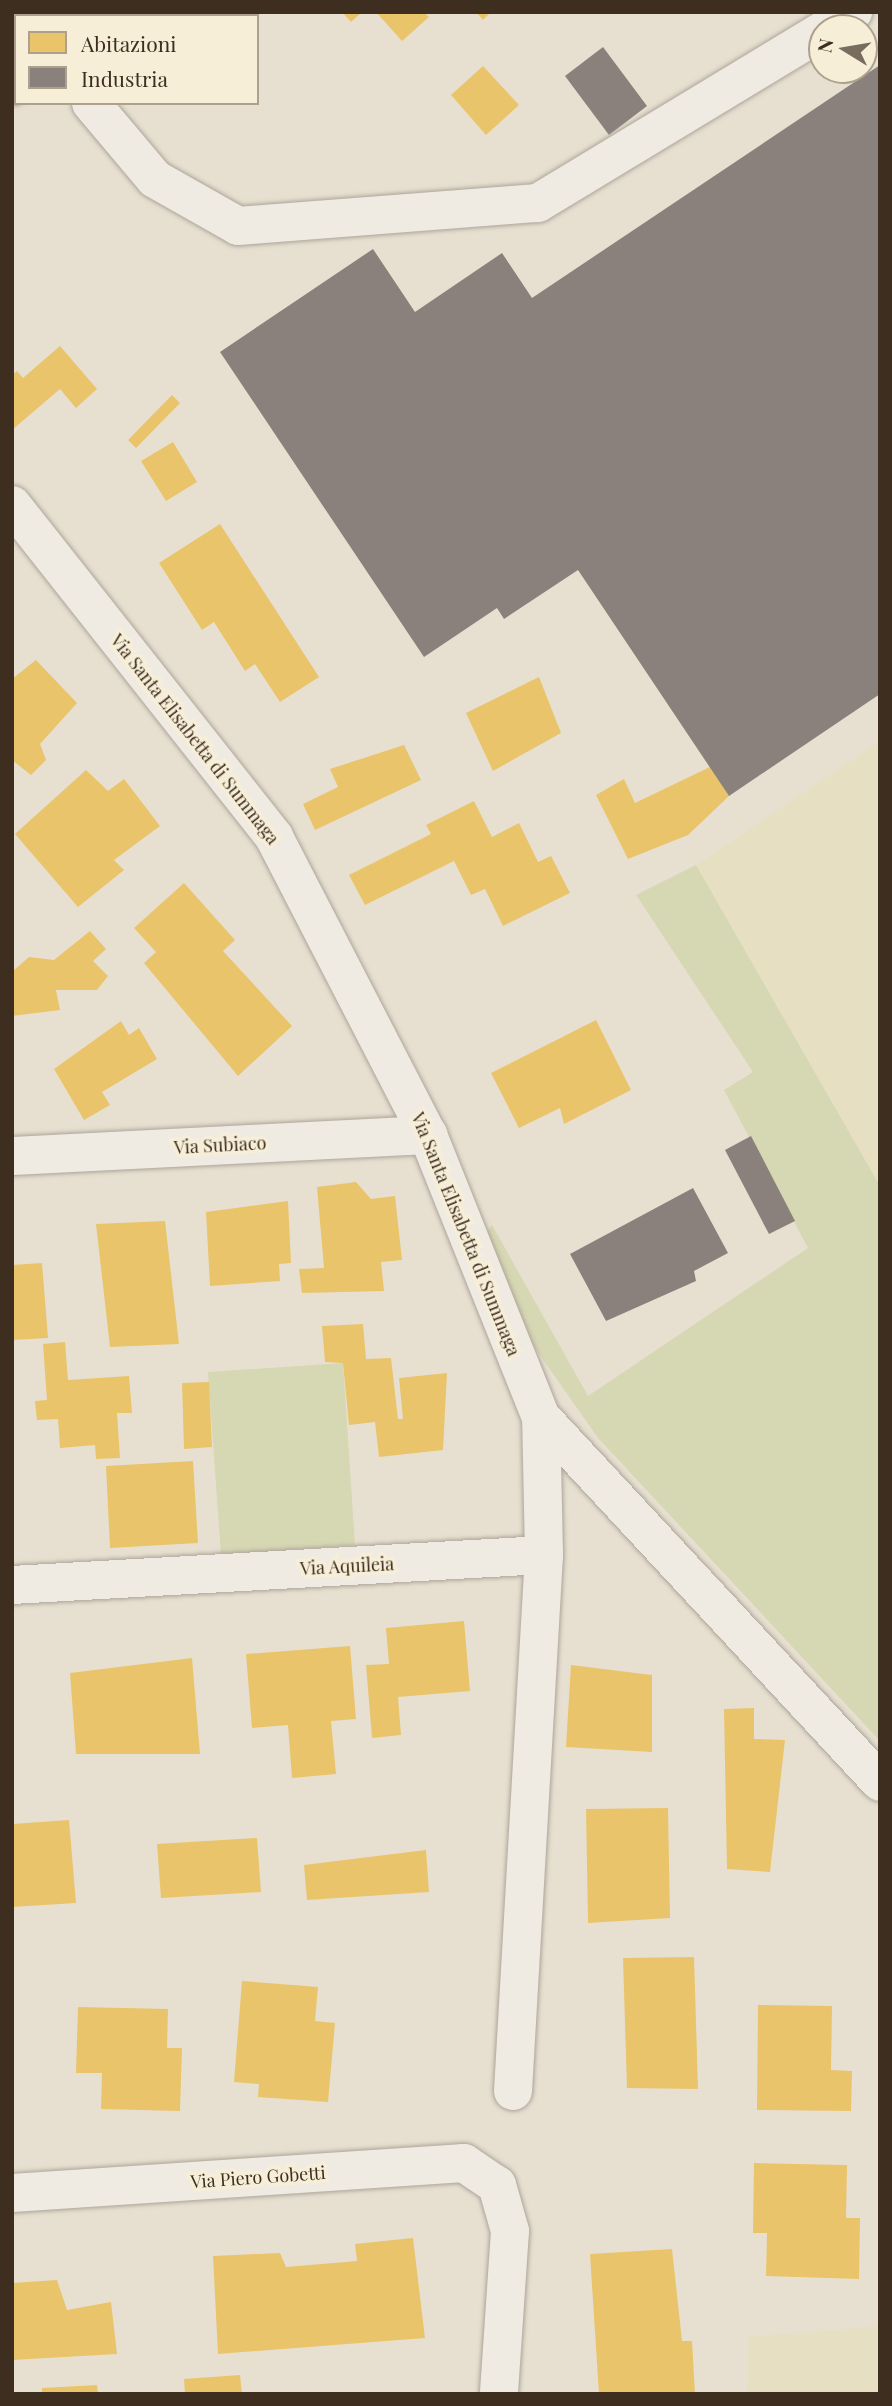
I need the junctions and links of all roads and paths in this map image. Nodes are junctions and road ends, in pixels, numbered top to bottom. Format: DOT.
graph roads {
  1 [pos="808,40"];
  2 [pos="93,105"];
  3 [pos="12,505"];
  4 [pos="428,1135"];
  5 [pos="12,1156"];
  6 [pos="541,1417"];
  7 [pos="544,1555"];
  8 [pos="12,1585"];
  9 [pos="880,1782"];
  10 [pos="513,2091"];
  11 [pos="12,2193"];
  12 [pos="499,2394"];
  1 -- 2 [label="street"];
  3 -- 4 [label="street, Via Santa Elisabetta di Summaga"];
  4 -- 5 [label="street, Via Subiaco"];
  4 -- 6 [label="street, Via Santa Elisabetta di Summaga"];
  6 -- 7 [label="street"];
  6 -- 9 [label="street, Via Santa Elisabetta di Summaga"];
  7 -- 8 [label="street, Via Aquileia"];
  7 -- 10 [label="street"];
  11 -- 12 [label="street, Via Piero Gobetti"];
}
